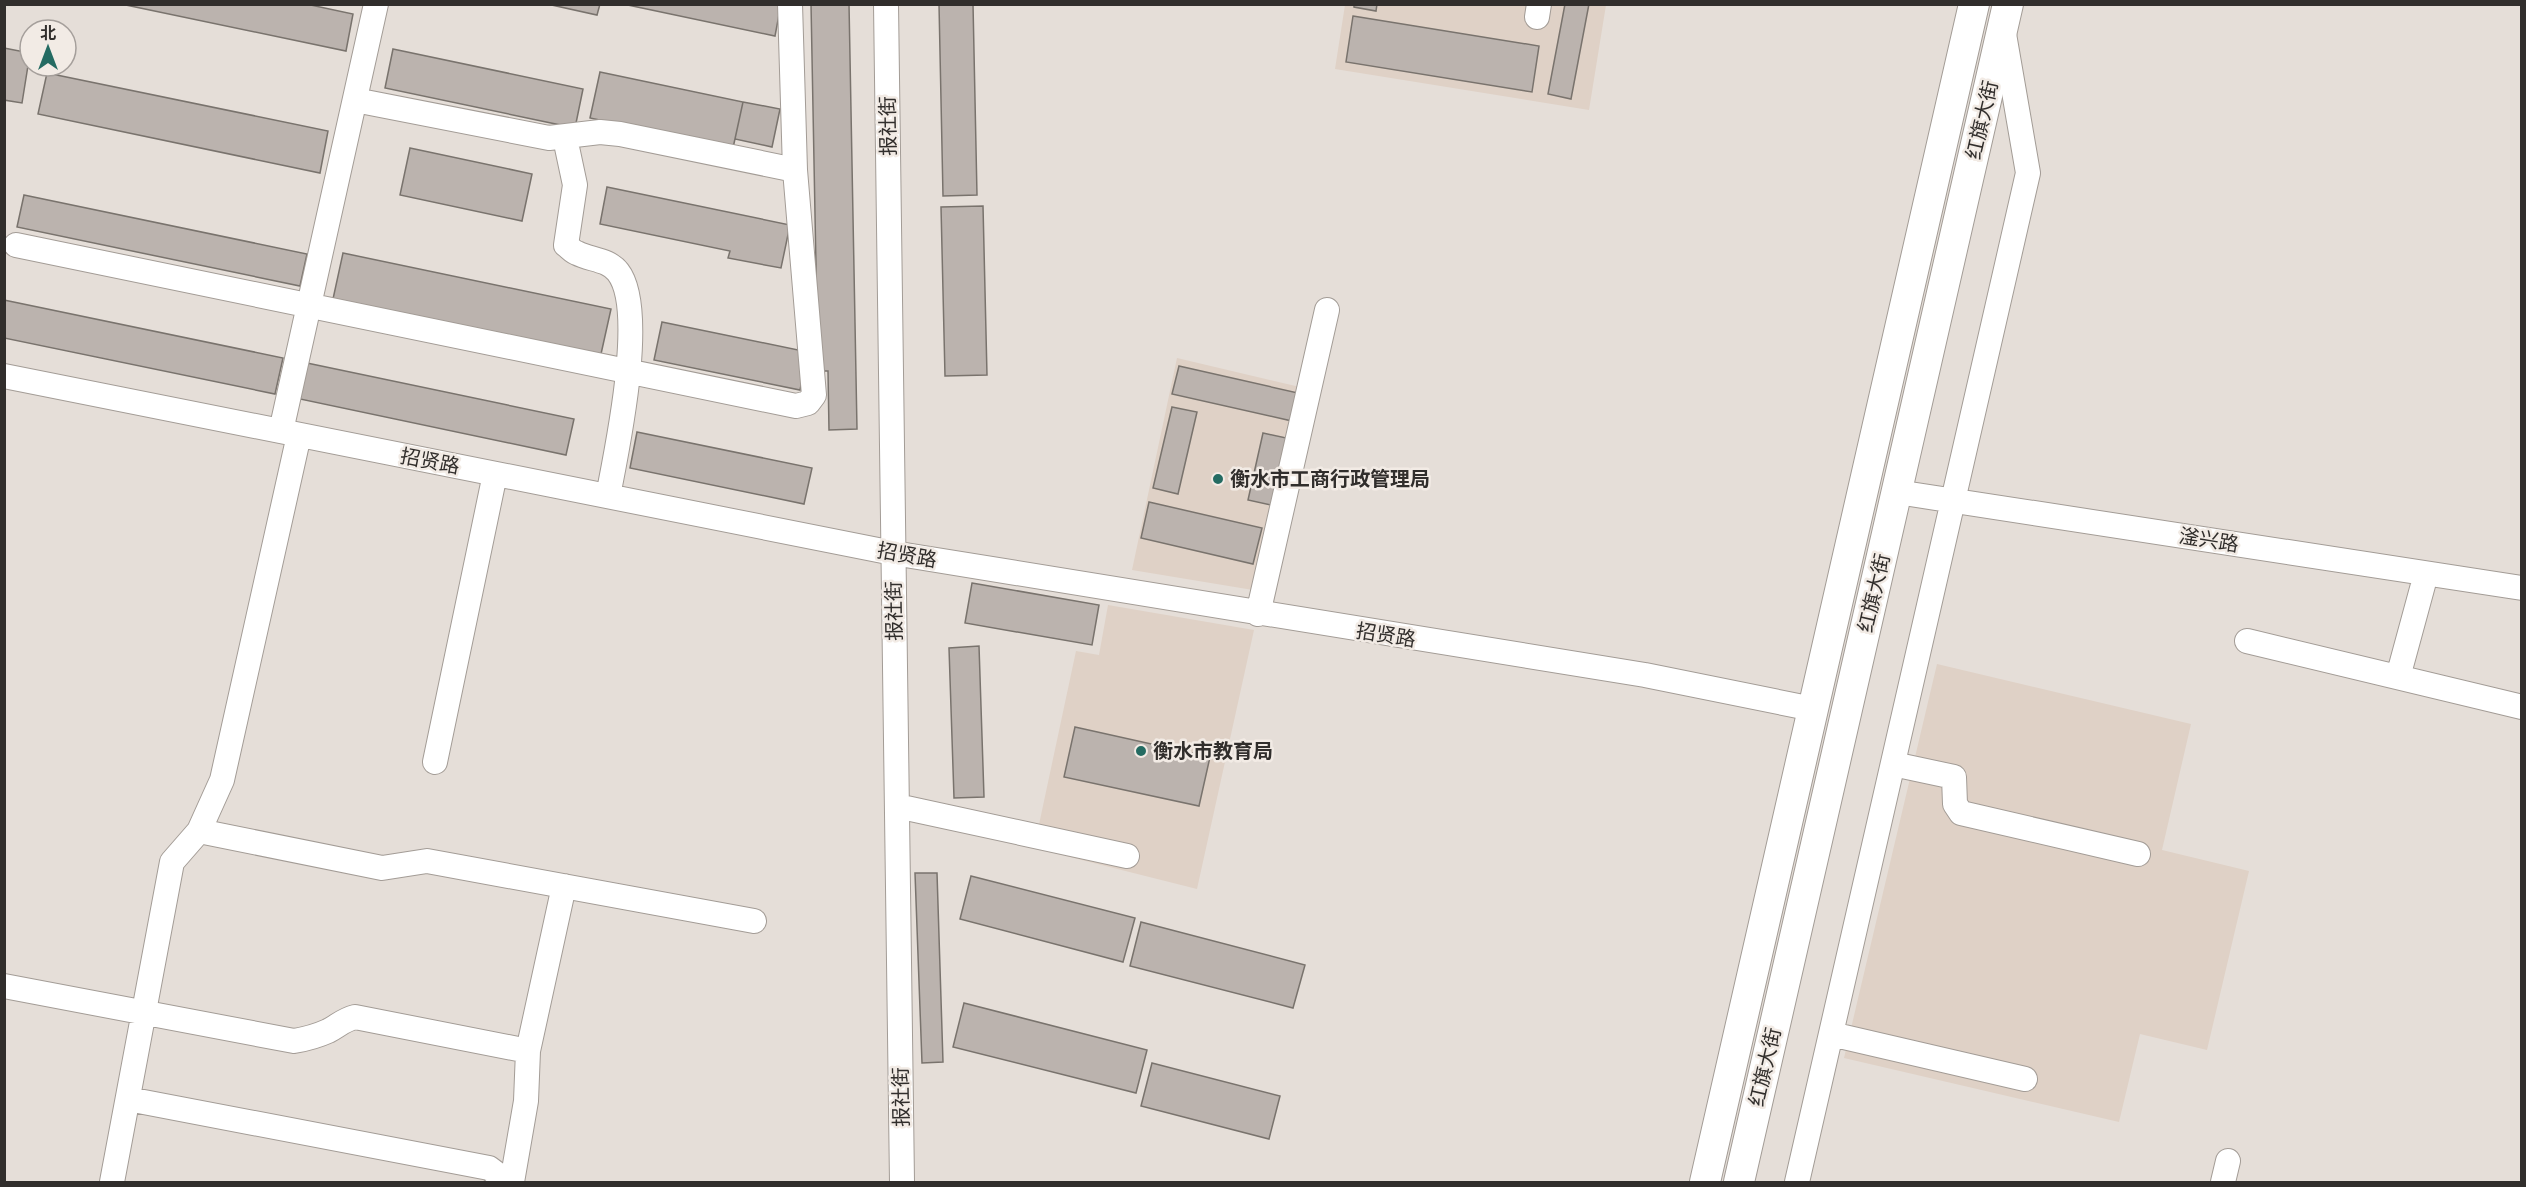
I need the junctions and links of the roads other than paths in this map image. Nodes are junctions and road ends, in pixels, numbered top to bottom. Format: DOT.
graph roads {
  1 [pos="376,4"];
  2 [pos="790,4"];
  3 [pos="886,4"];
  4 [pos="1974,4"];
  5 [pos="2006,16"];
  6 [pos="355,100"];
  7 [pos="565,138"];
  8 [pos="795,171"];
  9 [pos="16,244"];
  10 [pos="309,304"];
  11 [pos="1327,310"];
  12 [pos="627,370"];
  13 [pos="4,376"];
  14 [pos="290,433"];
  15 [pos="495,474"];
  16 [pos="1897,492"];
  17 [pos="608,496"];
  18 [pos="1953,501"];
  19 [pos="893,553"];
  20 [pos="2426,574"];
  21 [pos="2522,588"];
  22 [pos="1258,614"];
  23 [pos="2247,641"];
  24 [pos="2398,677"];
  25 [pos="2522,706"];
  26 [pos="1813,709"];
  27 [pos="435,762"];
  28 [pos="1893,764"];
  29 [pos="897,806"];
  30 [pos="199,831"];
  31 [pos="2138,854"];
  32 [pos="1126,856"];
  33 [pos="564,886"];
  34 [pos="754,921"];
  35 [pos="4,986"];
  36 [pos="144,1012"];
  37 [pos="1831,1034"];
  38 [pos="528,1051"];
  39 [pos="2025,1079"];
  40 [pos="128,1100"];
  41 [pos="112,1182"];
  42 [pos="504,1182"];
  43 [pos="512,1182"];
  44 [pos="902,1182"];
  45 [pos="1705,1182"];
  46 [pos="1739,1182"];
  47 [pos="1797,1182"];
  1 -- 6 [label="street"];
  2 -- 8 [label="street"];
  3 -- 19 [label="street, 报社街"];
  4 -- 26 [label="main road, 红旗大街"];
  5 -- 16 [label="main road, 红旗大街"];
  5 -- 18 [label="street"];
  6 -- 7 [label="street"];
  6 -- 10 [label="street"];
  7 -- 8 [label="street"];
  7 -- 12 [label="street"];
  8 -- 12 [label="street"];
  9 -- 10 [label="street"];
  10 -- 12 [label="street"];
  10 -- 14 [label="street"];
  11 -- 22 [label="street"];
  12 -- 17 [label="street"];
  13 -- 14 [label="street, 招贤路"];
  14 -- 15 [label="street, 招贤路"];
  14 -- 30 [label="street"];
  15 -- 17 [label="street, 招贤路"];
  15 -- 27 [label="street"];
  16 -- 18 [label="street, 滏兴路"];
  16 -- 46 [label="main road, 红旗大街"];
  17 -- 19 [label="street, 招贤路"];
  18 -- 20 [label="street, 滏兴路"];
  18 -- 28 [label="street"];
  19 -- 22 [label="street, 招贤路"];
  19 -- 29 [label="street, 报社街"];
  20 -- 21 [label="street, 滏兴路"];
  20 -- 24 [label="street"];
  22 -- 26 [label="street, 招贤路"];
  23 -- 24 [label="street"];
  24 -- 25 [label="street"];
  26 -- 45 [label="main road, 红旗大街"];
  28 -- 31 [label="street"];
  28 -- 37 [label="street"];
  29 -- 32 [label="street"];
  29 -- 44 [label="street, 报社街"];
  30 -- 33 [label="street"];
  30 -- 36 [label="street"];
  33 -- 34 [label="street"];
  33 -- 38 [label="street"];
  35 -- 36 [label="street"];
  36 -- 38 [label="street"];
  36 -- 40 [label="street"];
  37 -- 39 [label="street"];
  37 -- 47 [label="street"];
  38 -- 43 [label="street"];
  40 -- 41 [label="street"];
  40 -- 42 [label="street"];
}
